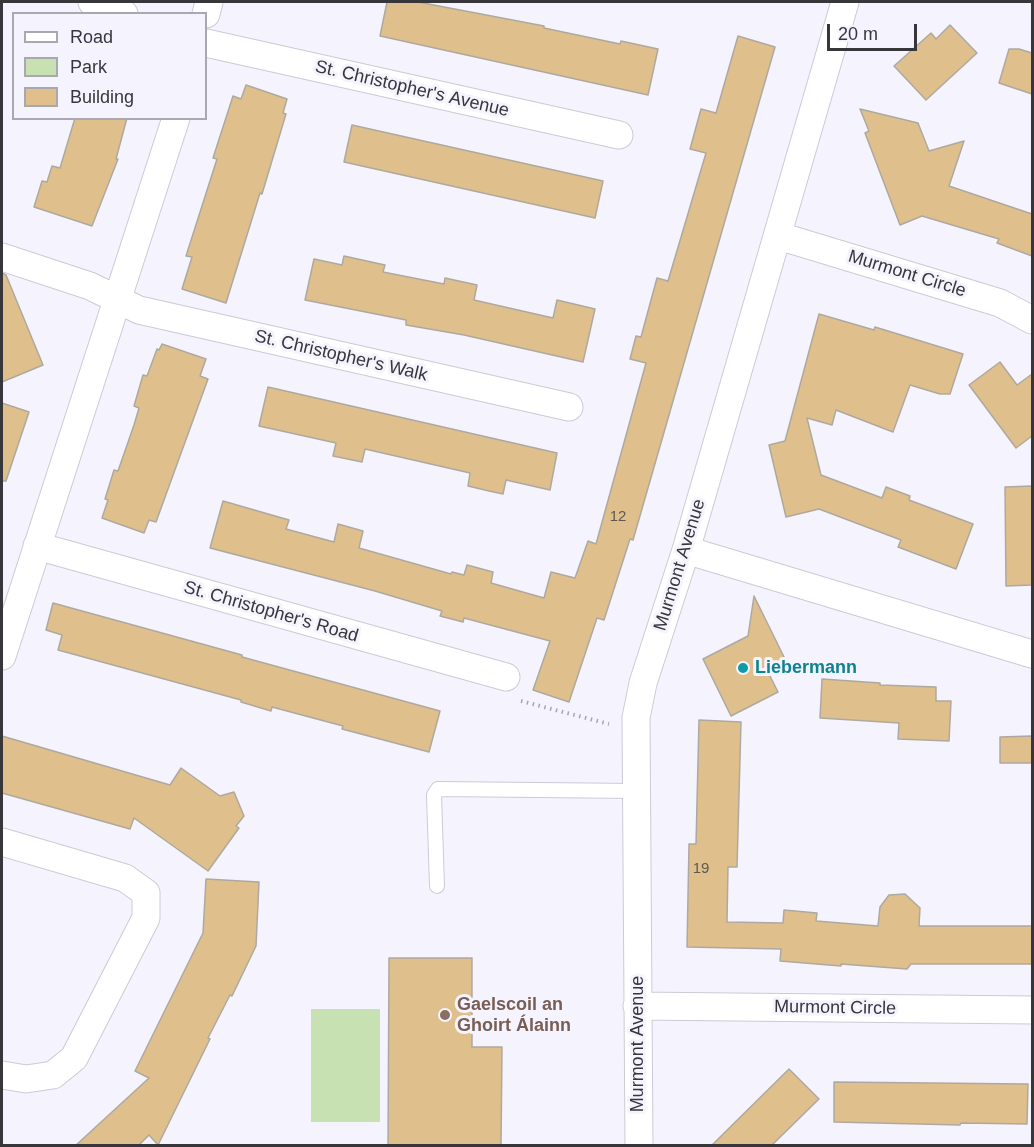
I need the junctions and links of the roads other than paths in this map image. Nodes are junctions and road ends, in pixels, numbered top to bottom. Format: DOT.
graph roads {
  1 [pos="92,2"];
  2 [pos="845,2"];
  3 [pos="119,12"];
  4 [pos="207,43"];
  5 [pos="175,120"];
  6 [pos="619,135"];
  7 [pos="779,236"];
  8 [pos="2,257"];
  9 [pos="116,300"];
  10 [pos="1032,320"];
  11 [pos="568,407"];
  12 [pos="37,546"];
  13 [pos="686,550"];
  14 [pos="1032,654"];
  15 [pos="2,656"];
  16 [pos="506,677"];
  17 [pos="637,791"];
  18 [pos="2,842"];
  19 [pos="437,886"];
  20 [pos="637,1006"];
  21 [pos="1032,1010"];
  22 [pos="2,1075"];
  23 [pos="639,1146"];
  1 -- 3 [label="street"];
  2 -- 7 [label="street, Murmont Avenue"];
  4 -- 6 [label="street, St. Christopher's Avenue"];
  5 -- 9 [label="street"];
  7 -- 10 [label="street, Murmont Circle"];
  7 -- 13 [label="street, Murmont Avenue"];
  8 -- 9 [label="street, St. Christopher's Walk"];
  9 -- 11 [label="street, St. Christopher's Walk"];
  9 -- 12 [label="street"];
  12 -- 15 [label="street"];
  12 -- 16 [label="street, St. Christopher's Road"];
  13 -- 14 [label="street"];
  13 -- 17 [label="street, Murmont Avenue"];
  17 -- 19 [label="lane"];
  17 -- 20 [label="street, Murmont Avenue"];
  18 -- 22 [label="street"];
  20 -- 21 [label="street, Murmont Circle"];
  20 -- 23 [label="street, Murmont Avenue"];
}
